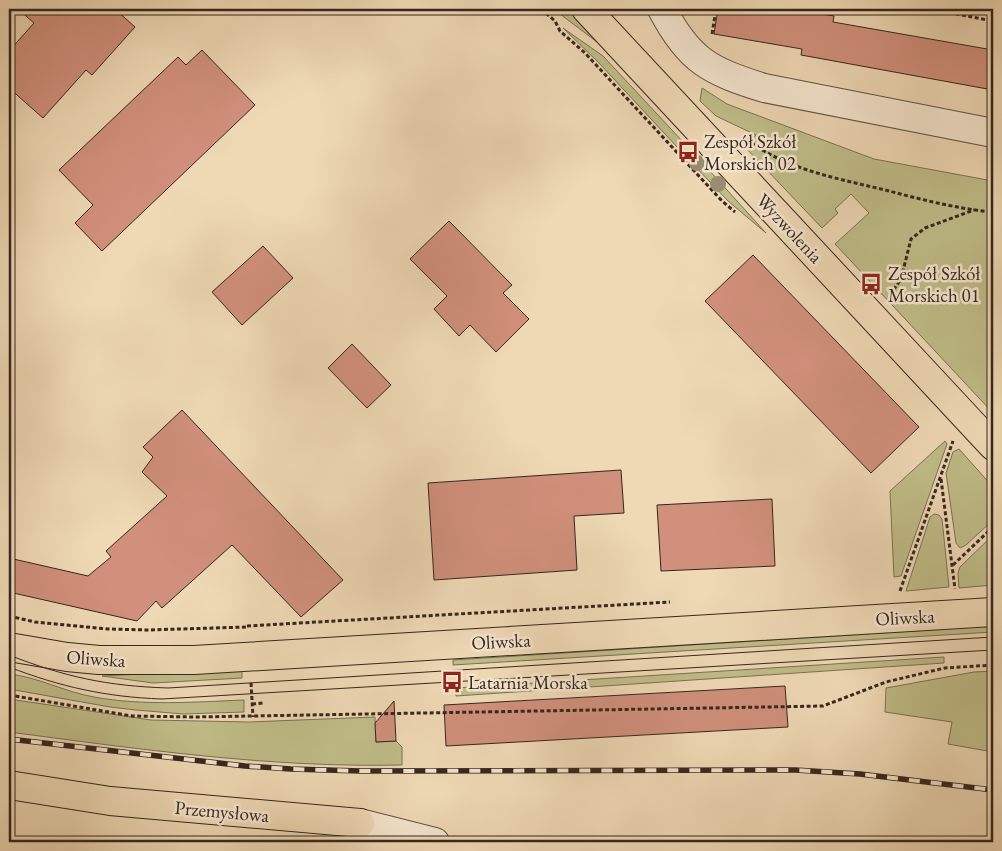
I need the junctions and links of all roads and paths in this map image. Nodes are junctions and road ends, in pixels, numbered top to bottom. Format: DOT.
graph roads {
  1 [pos="541,9"];
  2 [pos="586,9"];
  3 [pos="662,9"];
  4 [pos="716,9"];
  5 [pos="930,9"];
  6 [pos="993,21"];
  7 [pos="710,43"];
  8 [pos="738,133"];
  9 [pos="993,133"];
  10 [pos="974,210"];
  11 [pos="736,212"];
  12 [pos="993,212"];
  13 [pos="889,300"];
  14 [pos="956,433"];
  15 [pos="993,446"];
  16 [pos="940,476"];
  17 [pos="993,527"];
  18 [pos="952,565"];
  19 [pos="955,592"];
  20 [pos="899,596"];
  21 [pos="993,612"];
  22 [pos="9,646"];
  23 [pos="993,665"];
  24 [pos="9,695"];
  25 [pos="263,703"];
  26 [pos="252,704"];
  27 [pos="9,786"];
  28 [pos="360,823"];
  29 [pos="434,842"];
  1 -- 11 [label="path"];
  2 -- 15 [label="main road, Wyzwolenia"];
  3 -- 9 [label="street"];
  4 -- 7 [label="path"];
  5 -- 6 [label="path"];
  8 -- 10 [label="path"];
  10 -- 12 [label="path"];
  10 -- 13 [label="path"];
  14 -- 16 [label="path"];
  16 -- 18 [label="path"];
  16 -- 20 [label="path"];
  17 -- 18 [label="path"];
  18 -- 19 [label="path"];
  21 -- 22 [label="main road, Oliwska"];
  23 -- 24 [label="path"];
  25 -- 26 [label="path"];
  27 -- 28 [label="main road, Przemysłowa"];
  28 -- 29 [label="street, Przemysłowa"];
}
